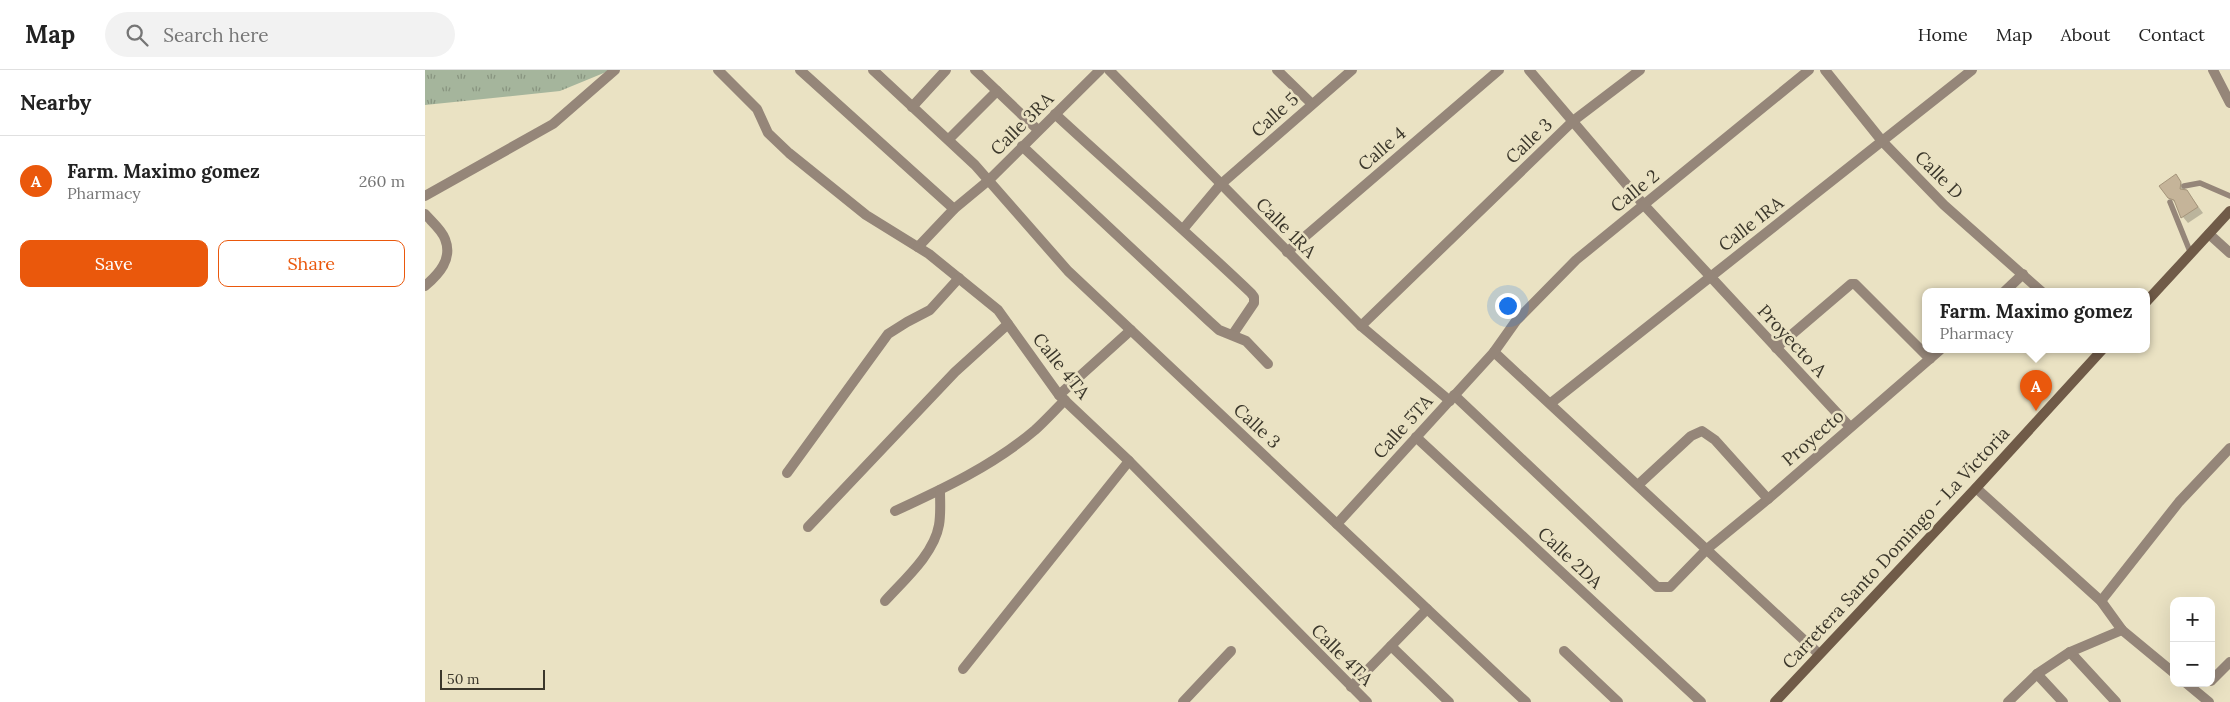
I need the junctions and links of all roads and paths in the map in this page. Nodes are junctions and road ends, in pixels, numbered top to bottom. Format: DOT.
graph roads {
  1 [pos="615,70"];
  2 [pos="718,70"];
  3 [pos="799,70"];
  4 [pos="945,70"];
  5 [pos="975,70"];
  6 [pos="1100,70"];
  7 [pos="1109,70"];
  8 [pos="1277,70"];
  9 [pos="1352,70"];
  10 [pos="1499,70"];
  11 [pos="1529,70"];
  12 [pos="1640,70"];
  13 [pos="1809,70"];
  14 [pos="1825,70"];
  15 [pos="1972,70"];
  16 [pos="2213,70"];
  17 [pos="877,71"];
  18 [pos="997,91"];
  19 [pos="2230,103"];
  20 [pos="1312,104"];
  21 [pos="912,107"];
  22 [pos="1055,114"];
  23 [pos="1573,121"];
  24 [pos="1038,130"];
  25 [pos="949,139"];
  26 [pos="1882,141"];
  27 [pos="1022,146"];
  28 [pos="989,180"];
  29 [pos="1220,186"];
  30 [pos="2184,186"];
  31 [pos="425,196"];
  32 [pos="2230,196"];
  33 [pos="2170,202"];
  34 [pos="1644,204"];
  35 [pos="954,209"];
  36 [pos="2230,211"];
  37 [pos="425,214"];
  38 [pos="1184,228"];
  39 [pos="2209,234"];
  40 [pos="918,248"];
  41 [pos="1287,252"];
  42 [pos="2230,253"];
  43 [pos="2191,254"];
  44 [pos="2023,274"];
  45 [pos="1710,277"];
  46 [pos="959,278"];
  47 [pos="425,286"];
  48 [pos="2008,288"];
  49 [pos="2038,288"];
  50 [pos="2150,298"];
  51 [pos="1008,324"];
  52 [pos="1361,326"];
  53 [pos="1131,330"];
  54 [pos="1233,334"];
  55 [pos="1776,348"];
  56 [pos="1922,351"];
  57 [pos="1494,352"];
  58 [pos="1924,353"];
  59 [pos="1937,353"];
  60 [pos="2098,353"];
  61 [pos="1930,359"];
  62 [pos="1268,364"];
  63 [pos="1062,398"];
  64 [pos="1452,398"];
  65 [pos="1551,403"];
  66 [pos="1851,427"];
  67 [pos="1416,437"];
  68 [pos="2230,448"];
  69 [pos="1129,461"];
  70 [pos="787,473"];
  71 [pos="1638,485"];
  72 [pos="1976,488"];
  73 [pos="940,490"];
  74 [pos="1768,499"];
  75 [pos="895,511"];
  76 [pos="1337,524"];
  77 [pos="808,527"];
  78 [pos="1707,549"];
  79 [pos="885,600"];
  80 [pos="2101,601"];
  81 [pos="1427,609"];
  82 [pos="2122,630"];
  83 [pos="1391,646"];
  84 [pos="1564,651"];
  85 [pos="1231,652"];
  86 [pos="2070,652"];
  87 [pos="1819,654"];
  88 [pos="2230,662"];
  89 [pos="963,669"];
  90 [pos="2170,670"];
  91 [pos="2037,674"];
  92 [pos="2215,677"];
  93 [pos="1351,687"];
  94 [pos="2192,687"];
  95 [pos="2205,687"];
  96 [pos="2199,693"];
  97 [pos="1183,702"];
  98 [pos="1367,702"];
  99 [pos="1449,702"];
  100 [pos="1526,702"];
  101 [pos="1618,702"];
  102 [pos="1701,702"];
  103 [pos="1775,702"];
  104 [pos="2008,702"];
  105 [pos="2063,702"];
  106 [pos="2116,702"];
  107 [pos="2209,702"];
  1 -- 31 [label="street"];
  2 -- 40 [label="street, Calle 4TA"];
  3 -- 35 [label="street"];
  4 -- 21 [label="street"];
  5 -- 18 [label="street"];
  6 -- 22 [label="street, Calle 3RA"];
  7 -- 29 [label="street, Calle 1RA"];
  8 -- 20 [label="street"];
  9 -- 20 [label="street, Calle 5"];
  10 -- 41 [label="street, Calle 4"];
  11 -- 23 [label="street, Proyecto A"];
  12 -- 23 [label="street, Calle 3"];
  13 -- 34 [label="street, Calle 2"];
  14 -- 26 [label="street, Calle D"];
  15 -- 26 [label="street, Calle 1RA"];
  16 -- 19 [label="street"];
  17 -- 21 [label="street, Calle 3"];
  18 -- 24 [label="street"];
  18 -- 25 [label="street"];
  20 -- 29 [label="street, Calle 5"];
  21 -- 25 [label="street, Calle 3"];
  22 -- 24 [label="street, Calle 3RA"];
  22 -- 38 [label="street"];
  23 -- 34 [label="street, Proyecto A"];
  23 -- 52 [label="street, Calle 3"];
  24 -- 27 [label="street, Calle 3RA"];
  25 -- 28 [label="street, Calle 3"];
  26 -- 44 [label="street, Calle D"];
  26 -- 45 [label="street, Calle 1RA"];
  27 -- 28 [label="street, Calle 3RA"];
  27 -- 54 [label="street"];
  28 -- 35 [label="street, Calle 3RA"];
  28 -- 53 [label="street, Calle 3"];
  29 -- 38 [label="street, Calle 5"];
  29 -- 41 [label="street, Calle 1RA"];
  30 -- 32 [label="lane"];
  33 -- 43 [label="lane"];
  34 -- 45 [label="street, Proyecto A"];
  34 -- 57 [label="street, Calle 2"];
  35 -- 40 [label="street, Calle 3RA"];
  36 -- 39 [label="main road"];
  37 -- 47 [label="street"];
  38 -- 54 [label="street"];
  39 -- 42 [label="street"];
  39 -- 43 [label="main road"];
  40 -- 46 [label="street, Calle 4TA"];
  41 -- 52 [label="street, Calle 1RA"];
  43 -- 50 [label="main road"];
  44 -- 48 [label="street"];
  44 -- 49 [label="street, Calle D"];
  45 -- 55 [label="street, Proyecto A"];
  45 -- 65 [label="street, Calle 1RA"];
  46 -- 51 [label="street, Calle 4TA"];
  46 -- 70 [label="street"];
  51 -- 63 [label="street, Calle 4TA"];
  51 -- 77 [label="street"];
  52 -- 64 [label="street, Calle 1RA"];
  53 -- 63 [label="street"];
  53 -- 76 [label="street, Calle 3"];
  54 -- 62 [label="street"];
  55 -- 56 [label="street"];
  55 -- 66 [label="street, Proyecto A"];
  57 -- 64 [label="street, Calle 5TA"];
  57 -- 65 [label="street"];
  58 -- 61 [label="street"];
  59 -- 61 [label="street, Proyecto"];
  60 -- 72 [label="main road, Carretera Santo Domingo - La Victoria"];
  61 -- 66 [label="street, Proyecto"];
  63 -- 69 [label="street, Calle 4TA"];
  63 -- 73 [label="street"];
  64 -- 67 [label="street, Calle 5TA"];
  64 -- 78 [label="street, Calle 1RA"];
  65 -- 71 [label="street"];
  66 -- 74 [label="street, Proyecto"];
  67 -- 76 [label="street, Calle 5TA"];
  67 -- 102 [label="street, Calle 2DA"];
  68 -- 80 [label="street"];
  69 -- 89 [label="street"];
  69 -- 93 [label="street, Calle 4TA"];
  71 -- 74 [label="street"];
  71 -- 78 [label="street"];
  72 -- 80 [label="street"];
  72 -- 87 [label="main road, Carretera Santo Domingo - La Victoria"];
  73 -- 75 [label="street"];
  73 -- 79 [label="street"];
  74 -- 78 [label="street, Proyecto"];
  76 -- 81 [label="street, Calle 3"];
  78 -- 87 [label="street"];
  80 -- 82 [label="street"];
  81 -- 83 [label="street"];
  81 -- 100 [label="street, Calle 3"];
  82 -- 86 [label="street"];
  82 -- 90 [label="street"];
  83 -- 93 [label="street"];
  83 -- 99 [label="street"];
  84 -- 101 [label="street"];
  85 -- 97 [label="street"];
  86 -- 91 [label="street"];
  86 -- 106 [label="street"];
  87 -- 103 [label="main road, Carretera Santo Domingo - La Victoria"];
  88 -- 92 [label="street"];
  91 -- 104 [label="street"];
  91 -- 105 [label="street"];
  93 -- 98 [label="street, Calle 4TA"];
  94 -- 96 [label="street"];
  95 -- 96 [label="street"];
  96 -- 107 [label="street"];
}
